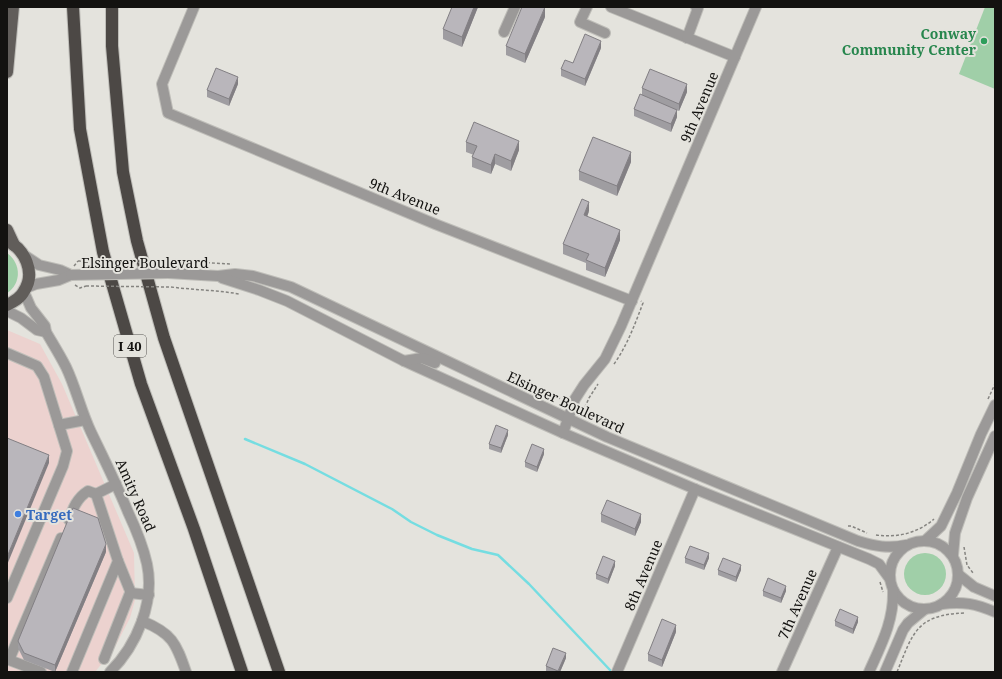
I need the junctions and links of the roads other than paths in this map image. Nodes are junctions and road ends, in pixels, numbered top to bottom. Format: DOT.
graph roads {
  1 [pos="14,7"];
  2 [pos="73,7"];
  3 [pos="112,7"];
  4 [pos="194,7"];
  5 [pos="515,7"];
  6 [pos="586,7"];
  7 [pos="611,7"];
  8 [pos="696,7"];
  9 [pos="756,7"];
  10 [pos="504,32"];
  11 [pos="605,33"];
  12 [pos="687,38"];
  13 [pos="735,57"];
  14 [pos="7,72"];
  15 [pos="7,230"];
  16 [pos="11,243"];
  17 [pos="24,255"];
  18 [pos="71,275"];
  19 [pos="218,276"];
  20 [pos="25,290"];
  21 [pos="632,301"];
  22 [pos="7,305"];
  23 [pos="7,311"];
  24 [pos="46,332"];
  25 [pos="7,353"];
  26 [pos="404,361"];
  27 [pos="486,380"];
  28 [pos="995,405"];
  29 [pos="568,418"];
  30 [pos="86,420"];
  31 [pos="59,425"];
  32 [pos="563,433"];
  33 [pos="995,436"];
  34 [pos="116,484"];
  35 [pos="695,489"];
  36 [pos="96,494"];
  37 [pos="926,540"];
  38 [pos="906,545"];
  39 [pos="838,547"];
  40 [pos="953,555"];
  41 [pos="118,561"];
  42 [pos="959,575"];
  43 [pos="890,579"];
  44 [pos="893,591"];
  45 [pos="131,593"];
  46 [pos="148,595"];
  47 [pos="995,596"];
  48 [pos="7,598"];
  49 [pos="942,604"];
  50 [pos="926,609"];
  51 [pos="995,612"];
  52 [pos="142,621"];
  53 [pos="104,659"];
  54 [pos="112,671"];
  55 [pos="41,672"];
  56 [pos="72,672"];
  57 [pos="186,672"];
  58 [pos="242,672"];
  59 [pos="279,672"];
  60 [pos="617,672"];
  61 [pos="782,672"];
  62 [pos="869,672"];
  63 [pos="885,672"];
  1 -- 14 [label="main road"];
  2 -- 58 [label="highway, I 40"];
  3 -- 59 [label="highway, I 40"];
  4 -- 21 [label="street, 9th Avenue"];
  5 -- 10 [label="street"];
  6 -- 11 [label="street"];
  7 -- 12 [label="street"];
  8 -- 12 [label="street"];
  9 -- 13 [label="street, 9th Avenue"];
  12 -- 13 [label="street"];
  13 -- 21 [label="street, 9th Avenue"];
  15 -- 16 [label="main road"];
  16 -- 17 [label="main road"];
  17 -- 18 [label="street, Elsinger Boulevard"];
  17 -- 20 [label="main road"];
  18 -- 19 [label="street, Elsinger Boulevard, bridge"];
  18 -- 20 [label="street, Elsinger Boulevard"];
  19 -- 26 [label="street, Elsinger Boulevard"];
  19 -- 27 [label="street, Elsinger Boulevard"];
  20 -- 22 [label="main road"];
  20 -- 24 [label="street, Amity Road"];
  21 -- 29 [label="street, 9th Avenue"];
  23 -- 24 [label="street"];
  24 -- 30 [label="street, Amity Road"];
  25 -- 31 [label="street"];
  26 -- 27 [label="street"];
  26 -- 32 [label="street, Elsinger Boulevard"];
  27 -- 29 [label="street, Elsinger Boulevard"];
  28 -- 37 [label="street"];
  29 -- 32 [label="street, 9th Avenue"];
  29 -- 38 [label="street, Elsinger Boulevard"];
  30 -- 31 [label="street"];
  30 -- 34 [label="street, Amity Road"];
  31 -- 48 [label="street"];
  32 -- 35 [label="street, Elsinger Boulevard"];
  33 -- 40 [label="street"];
  34 -- 36 [label="street"];
  34 -- 46 [label="street, Amity Road"];
  35 -- 39 [label="street, Elsinger Boulevard"];
  35 -- 60 [label="street, 8th Avenue"];
  36 -- 41 [label="street"];
  36 -- 55 [label="street"];
  37 -- 38 [label="street"];
  37 -- 40 [label="street"];
  38 -- 43 [label="street"];
  39 -- 43 [label="street, Elsinger Boulevard"];
  39 -- 61 [label="street, 7th Avenue"];
  40 -- 42 [label="street"];
  41 -- 45 [label="street"];
  41 -- 56 [label="street"];
  42 -- 47 [label="street"];
  42 -- 49 [label="street"];
  43 -- 44 [label="street"];
  44 -- 50 [label="street"];
  44 -- 62 [label="street"];
  45 -- 46 [label="street"];
  45 -- 53 [label="street"];
  46 -- 52 [label="street, Amity Road"];
  49 -- 50 [label="street"];
  49 -- 51 [label="street"];
  50 -- 63 [label="street"];
  52 -- 54 [label="street, Amity Road"];
  52 -- 57 [label="street"];
}
